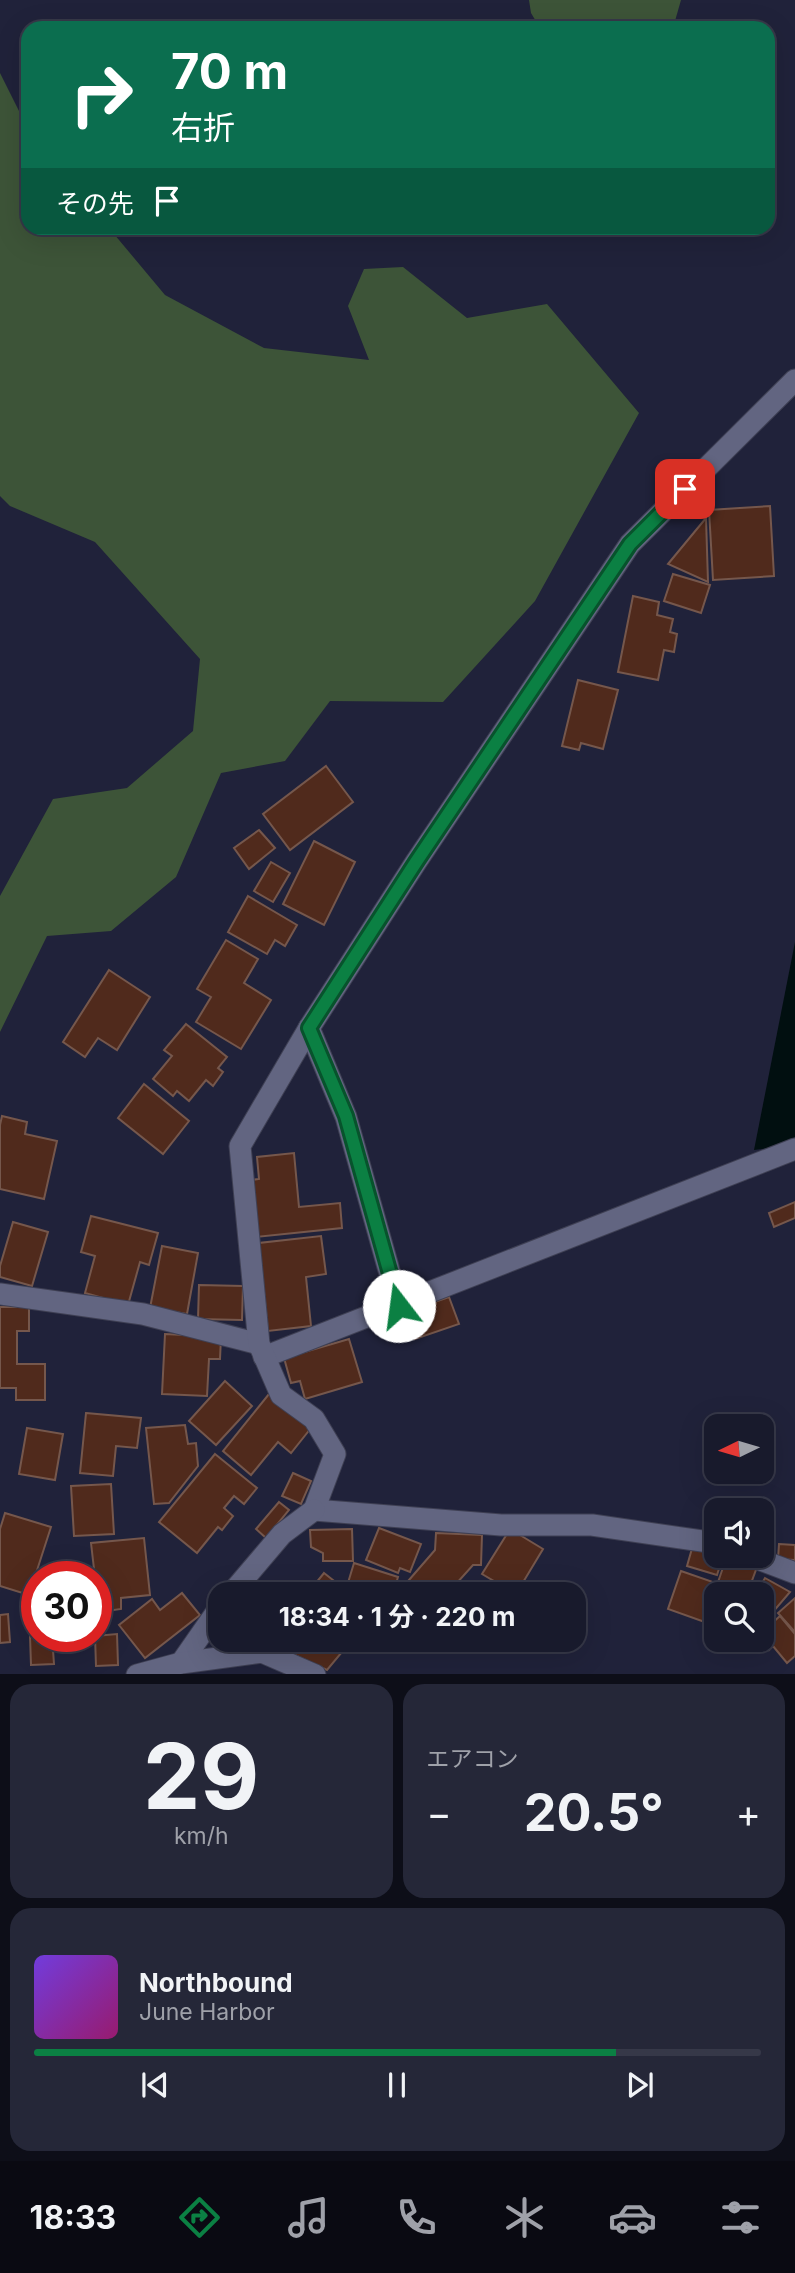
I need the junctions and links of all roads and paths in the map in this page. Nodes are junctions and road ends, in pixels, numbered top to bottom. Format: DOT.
graph roads {
  1 [pos="795,380"];
  2 [pos="309,1028"];
  3 [pos="795,1149"];
  4 [pos="0,1294"];
  5 [pos="399,1306"];
  6 [pos="261,1350"];
  7 [pos="314,1510"];
  8 [pos="704,1541"];
  9 [pos="774,1565"];
  10 [pos="795,1573"];
  11 [pos="241,1582"];
  12 [pos="208,1624"];
  13 [pos="181,1663"];
  14 [pos="141,1674"];
  15 [pos="313,1674"];
  1 -- 2 [label="street"];
  2 -- 5 [label="street"];
  2 -- 6 [label="street"];
  3 -- 5 [label="street"];
  4 -- 6 [label="street"];
  5 -- 6 [label="street"];
  6 -- 7 [label="street"];
  7 -- 8 [label="street"];
  7 -- 11 [label="street"];
  9 -- 10 [label="street"];
  12 -- 13 [label="street"];
  13 -- 14 [label="street"];
  13 -- 15 [label="street"];
}
